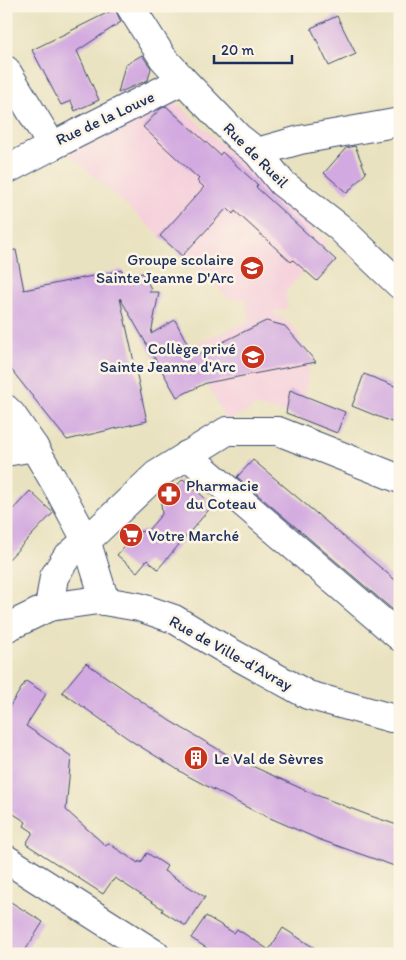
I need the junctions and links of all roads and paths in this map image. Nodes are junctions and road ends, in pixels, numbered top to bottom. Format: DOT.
graph roads {
  1 [pos="130,6"];
  2 [pos="6,70"];
  3 [pos="183,80"];
  4 [pos="400,122"];
  5 [pos="52,146"];
  6 [pos="257,152"];
  7 [pos="6,170"];
  8 [pos="400,285"];
  9 [pos="6,409"];
  10 [pos="34,447"];
  11 [pos="6,452"];
  12 [pos="187,455"];
  13 [pos="400,479"];
  14 [pos="86,540"];
  15 [pos="106,601"];
  16 [pos="49,607"];
  17 [pos="6,628"];
  18 [pos="400,637"];
  19 [pos="400,718"];
  20 [pos="6,859"];
  21 [pos="155,954"];
  1 -- 3 [label="street, Rue de Rueil"];
  2 -- 5 [label="street, Rue de la Louve"];
  3 -- 5 [label="street, Rue de la Louve"];
  3 -- 6 [label="street, Rue de Rueil"];
  4 -- 6 [label="street"];
  5 -- 7 [label="street"];
  6 -- 8 [label="street, Rue de Rueil"];
  9 -- 10 [label="street"];
  10 -- 11 [label="street"];
  10 -- 14 [label="street"];
  12 -- 13 [label="street"];
  12 -- 14 [label="street"];
  12 -- 18 [label="street"];
  14 -- 15 [label="street"];
  14 -- 16 [label="street"];
  15 -- 16 [label="street, Rue de Ville-d'Avray"];
  15 -- 19 [label="street, Rue de Ville-d'Avray"];
  16 -- 17 [label="street, Rue de Ville-d'Avray"];
  20 -- 21 [label="street"];
}
